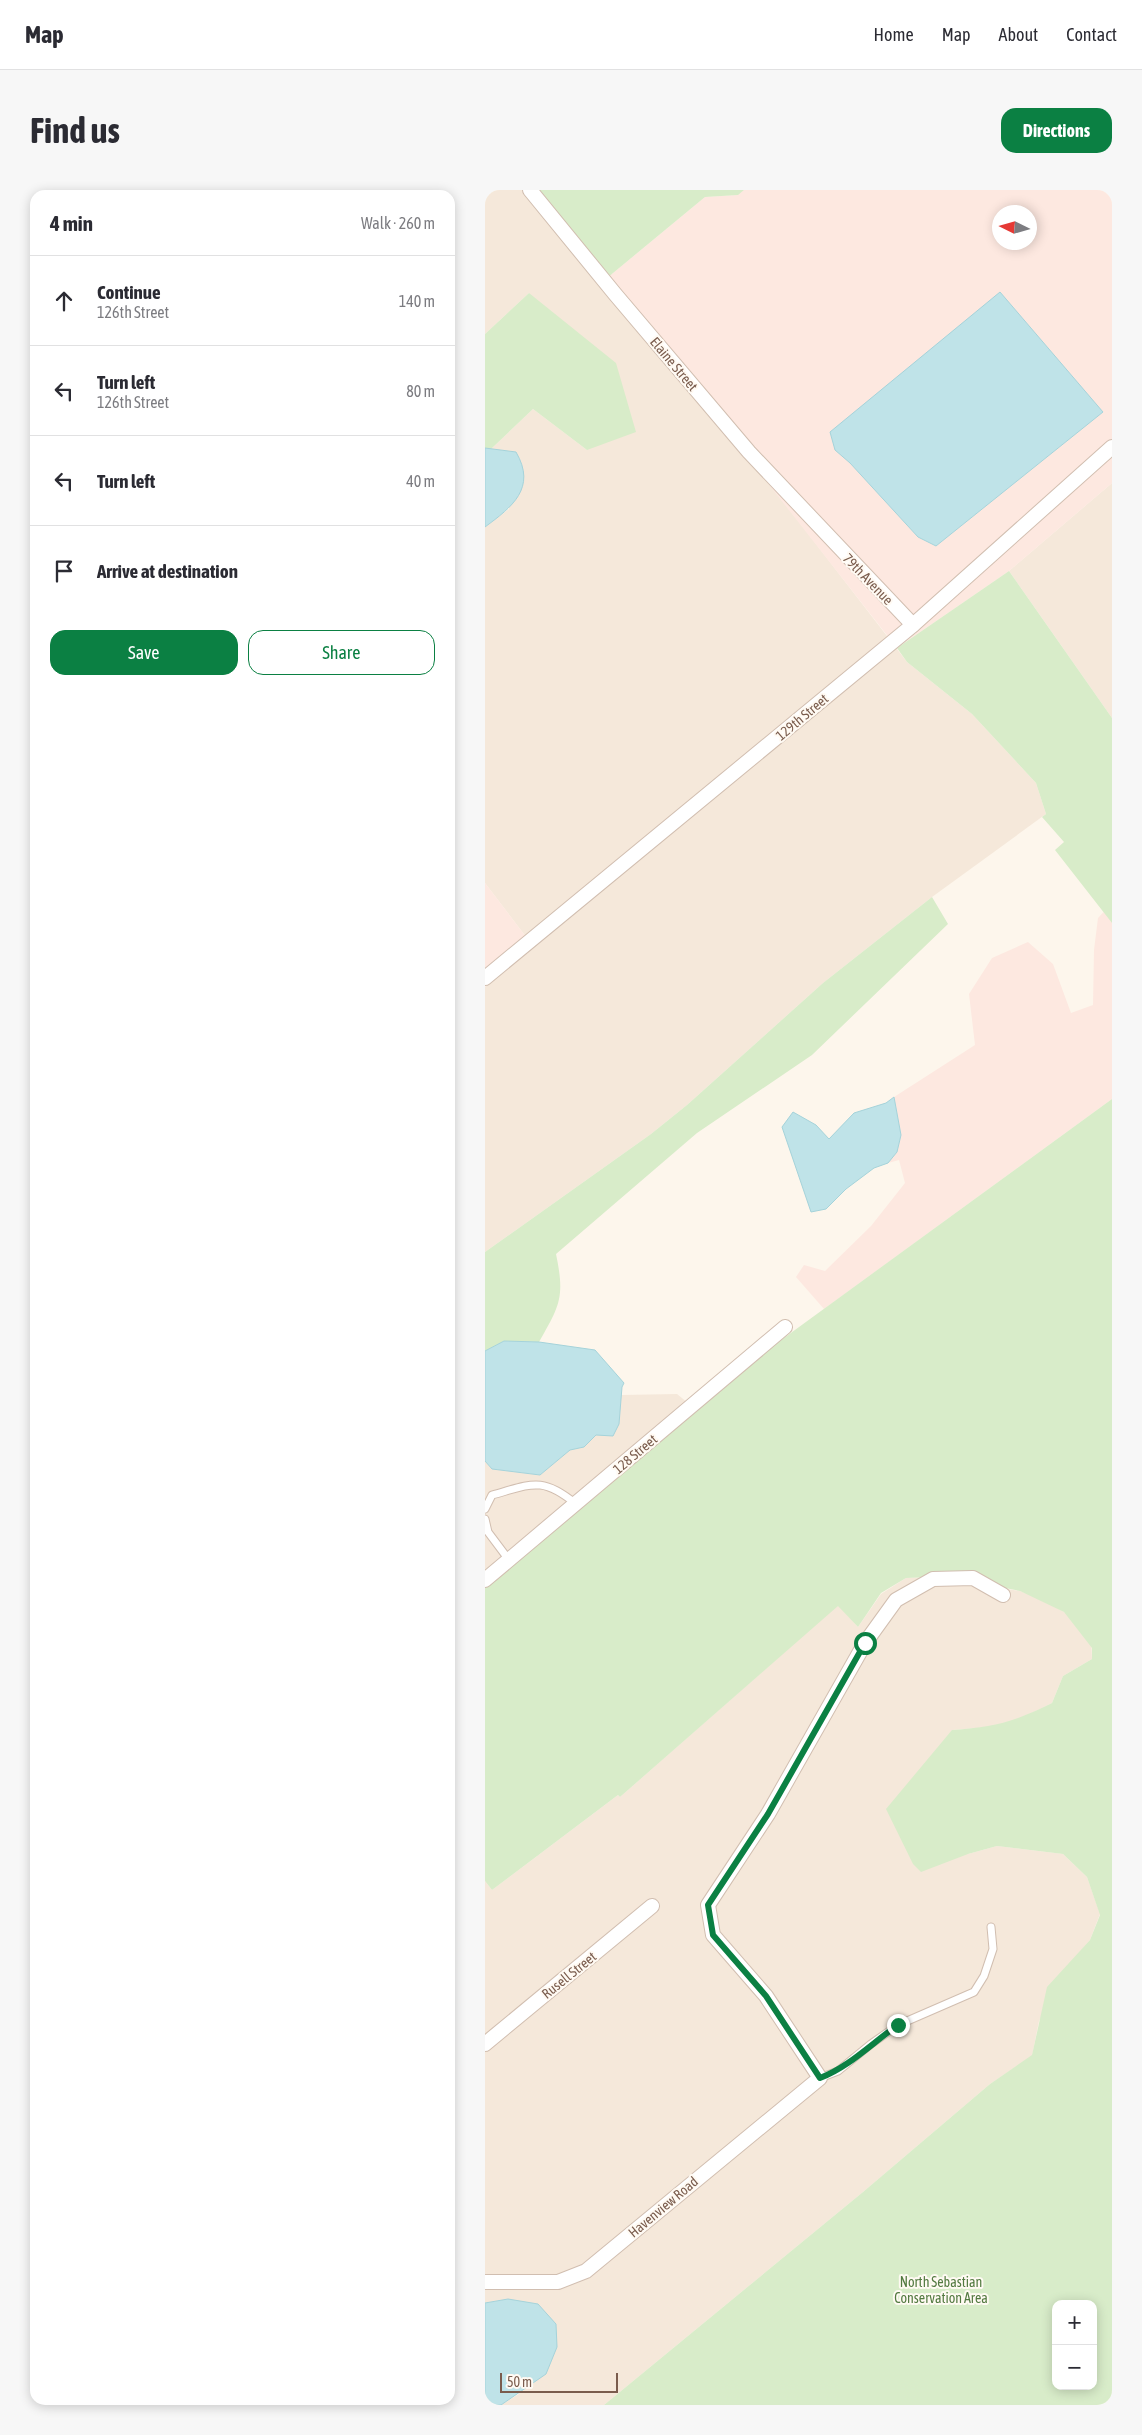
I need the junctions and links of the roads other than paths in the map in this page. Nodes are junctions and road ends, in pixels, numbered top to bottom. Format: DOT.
graph roads {
  1 [pos="530,190"];
  2 [pos="1112,447"];
  3 [pos="824,532"];
  4 [pos="913,626"];
  5 [pos="485,978"];
  6 [pos="785,1328"];
  7 [pos="576,1504"];
  8 [pos="485,1509"];
  9 [pos="485,1519"];
  10 [pos="509,1560"];
  11 [pos="485,1580"];
  12 [pos="1003,1595"];
  13 [pos="652,1906"];
  14 [pos="991,1927"];
  15 [pos="485,2044"];
  16 [pos="820,2078"];
  17 [pos="485,2282"];
  1 -- 3 [label="street, Elaine Street"];
  2 -- 4 [label="street, 129th Street"];
  3 -- 4 [label="street, 79th Avenue"];
  4 -- 5 [label="street, 129th Street"];
  6 -- 7 [label="street, 128 Street"];
  7 -- 8 [label="lane"];
  7 -- 10 [label="street, 128 Street"];
  9 -- 10 [label="lane"];
  10 -- 11 [label="street, 128 Street"];
  12 -- 16 [label="street"];
  13 -- 15 [label="street, Rusell Street"];
  14 -- 16 [label="lane"];
  16 -- 17 [label="street, Havenview Road"];
}
